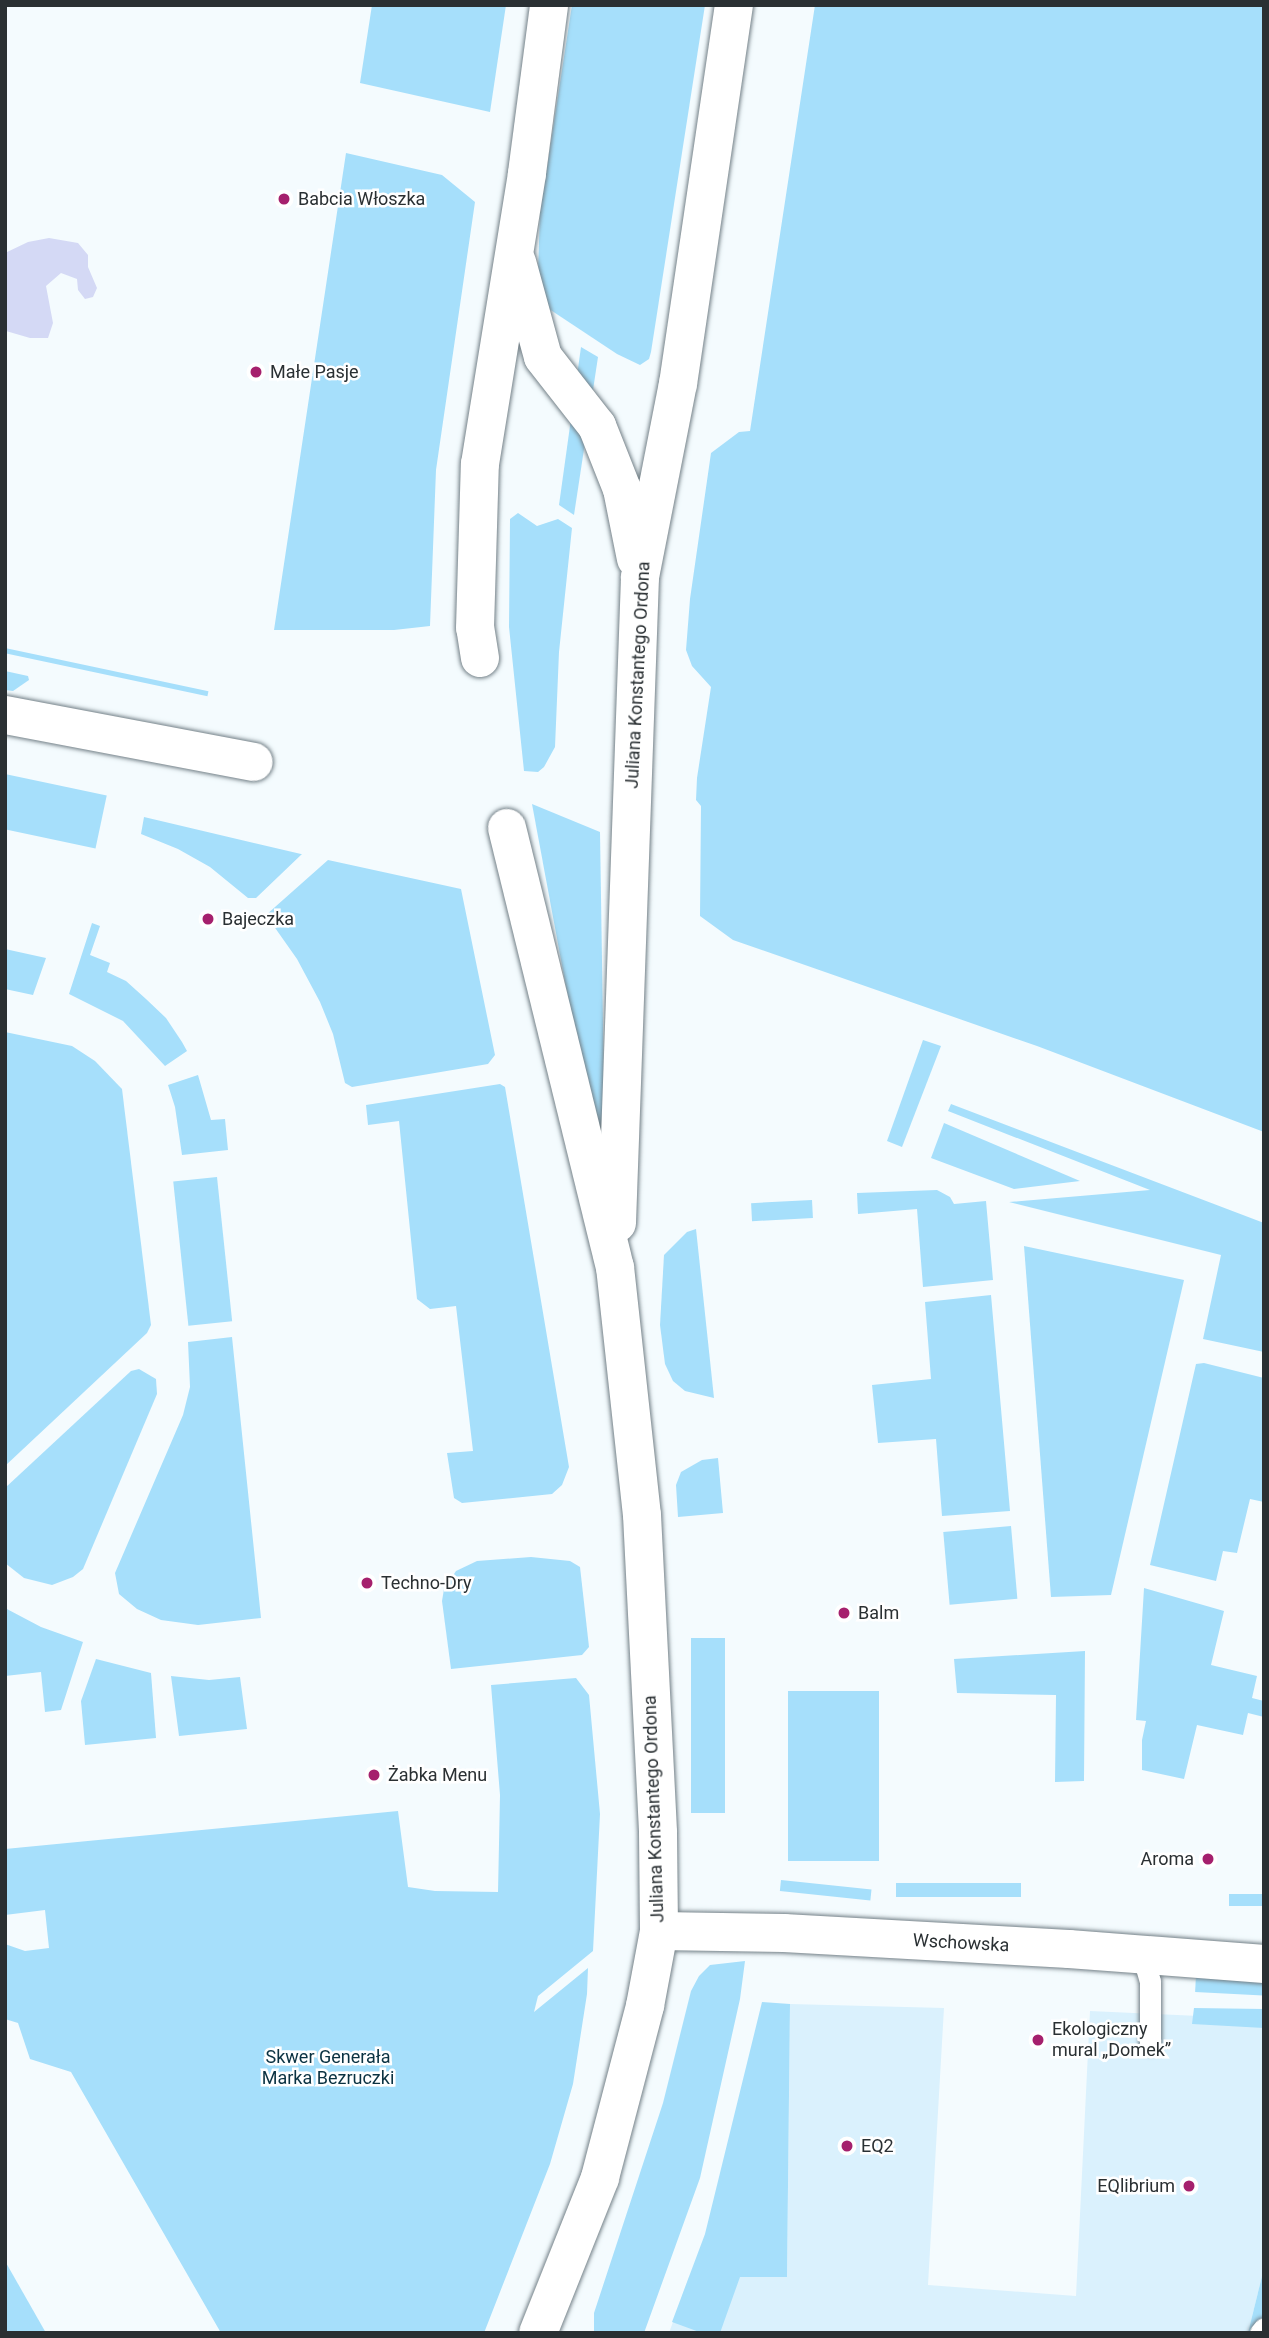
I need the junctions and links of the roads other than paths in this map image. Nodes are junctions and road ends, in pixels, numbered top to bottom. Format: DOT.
graph roads {
  1 [pos="549,5"];
  2 [pos="734,5"];
  3 [pos="513,250"];
  4 [pos="640,577"];
  5 [pos="480,658"];
  6 [pos="5,715"];
  7 [pos="254,762"];
  8 [pos="507,828"];
  9 [pos="615,1267"];
  10 [pos="659,1931"];
  11 [pos="1136,1954"];
  12 [pos="1177,1957"];
  13 [pos="1264,1964"];
  14 [pos="1151,2017"];
  15 [pos="1150,2043"];
  16 [pos="1264,2328"];
  17 [pos="538,2333"];
  18 [pos="1260,2333"];
  1 -- 3 [label="street"];
  2 -- 4 [label="street, Juliana Konstantego Ordona"];
  3 -- 4 [label="street"];
  3 -- 5 [label="street"];
  4 -- 9 [label="street, Juliana Konstantego Ordona"];
  6 -- 7 [label="street"];
  8 -- 9 [label="street, Juliana Konstantego Ordona"];
  9 -- 10 [label="street, Juliana Konstantego Ordona"];
  10 -- 11 [label="street, Wschowska"];
  10 -- 17 [label="street, Juliana Konstantego Ordona"];
  11 -- 12 [label="street, Wschowska"];
  11 -- 14 [label="lane"];
  12 -- 13 [label="street, Wschowska"];
  12 -- 14 [label="lane"];
  14 -- 15 [label="lane"];
  16 -- 18 [label="lane"];
}
